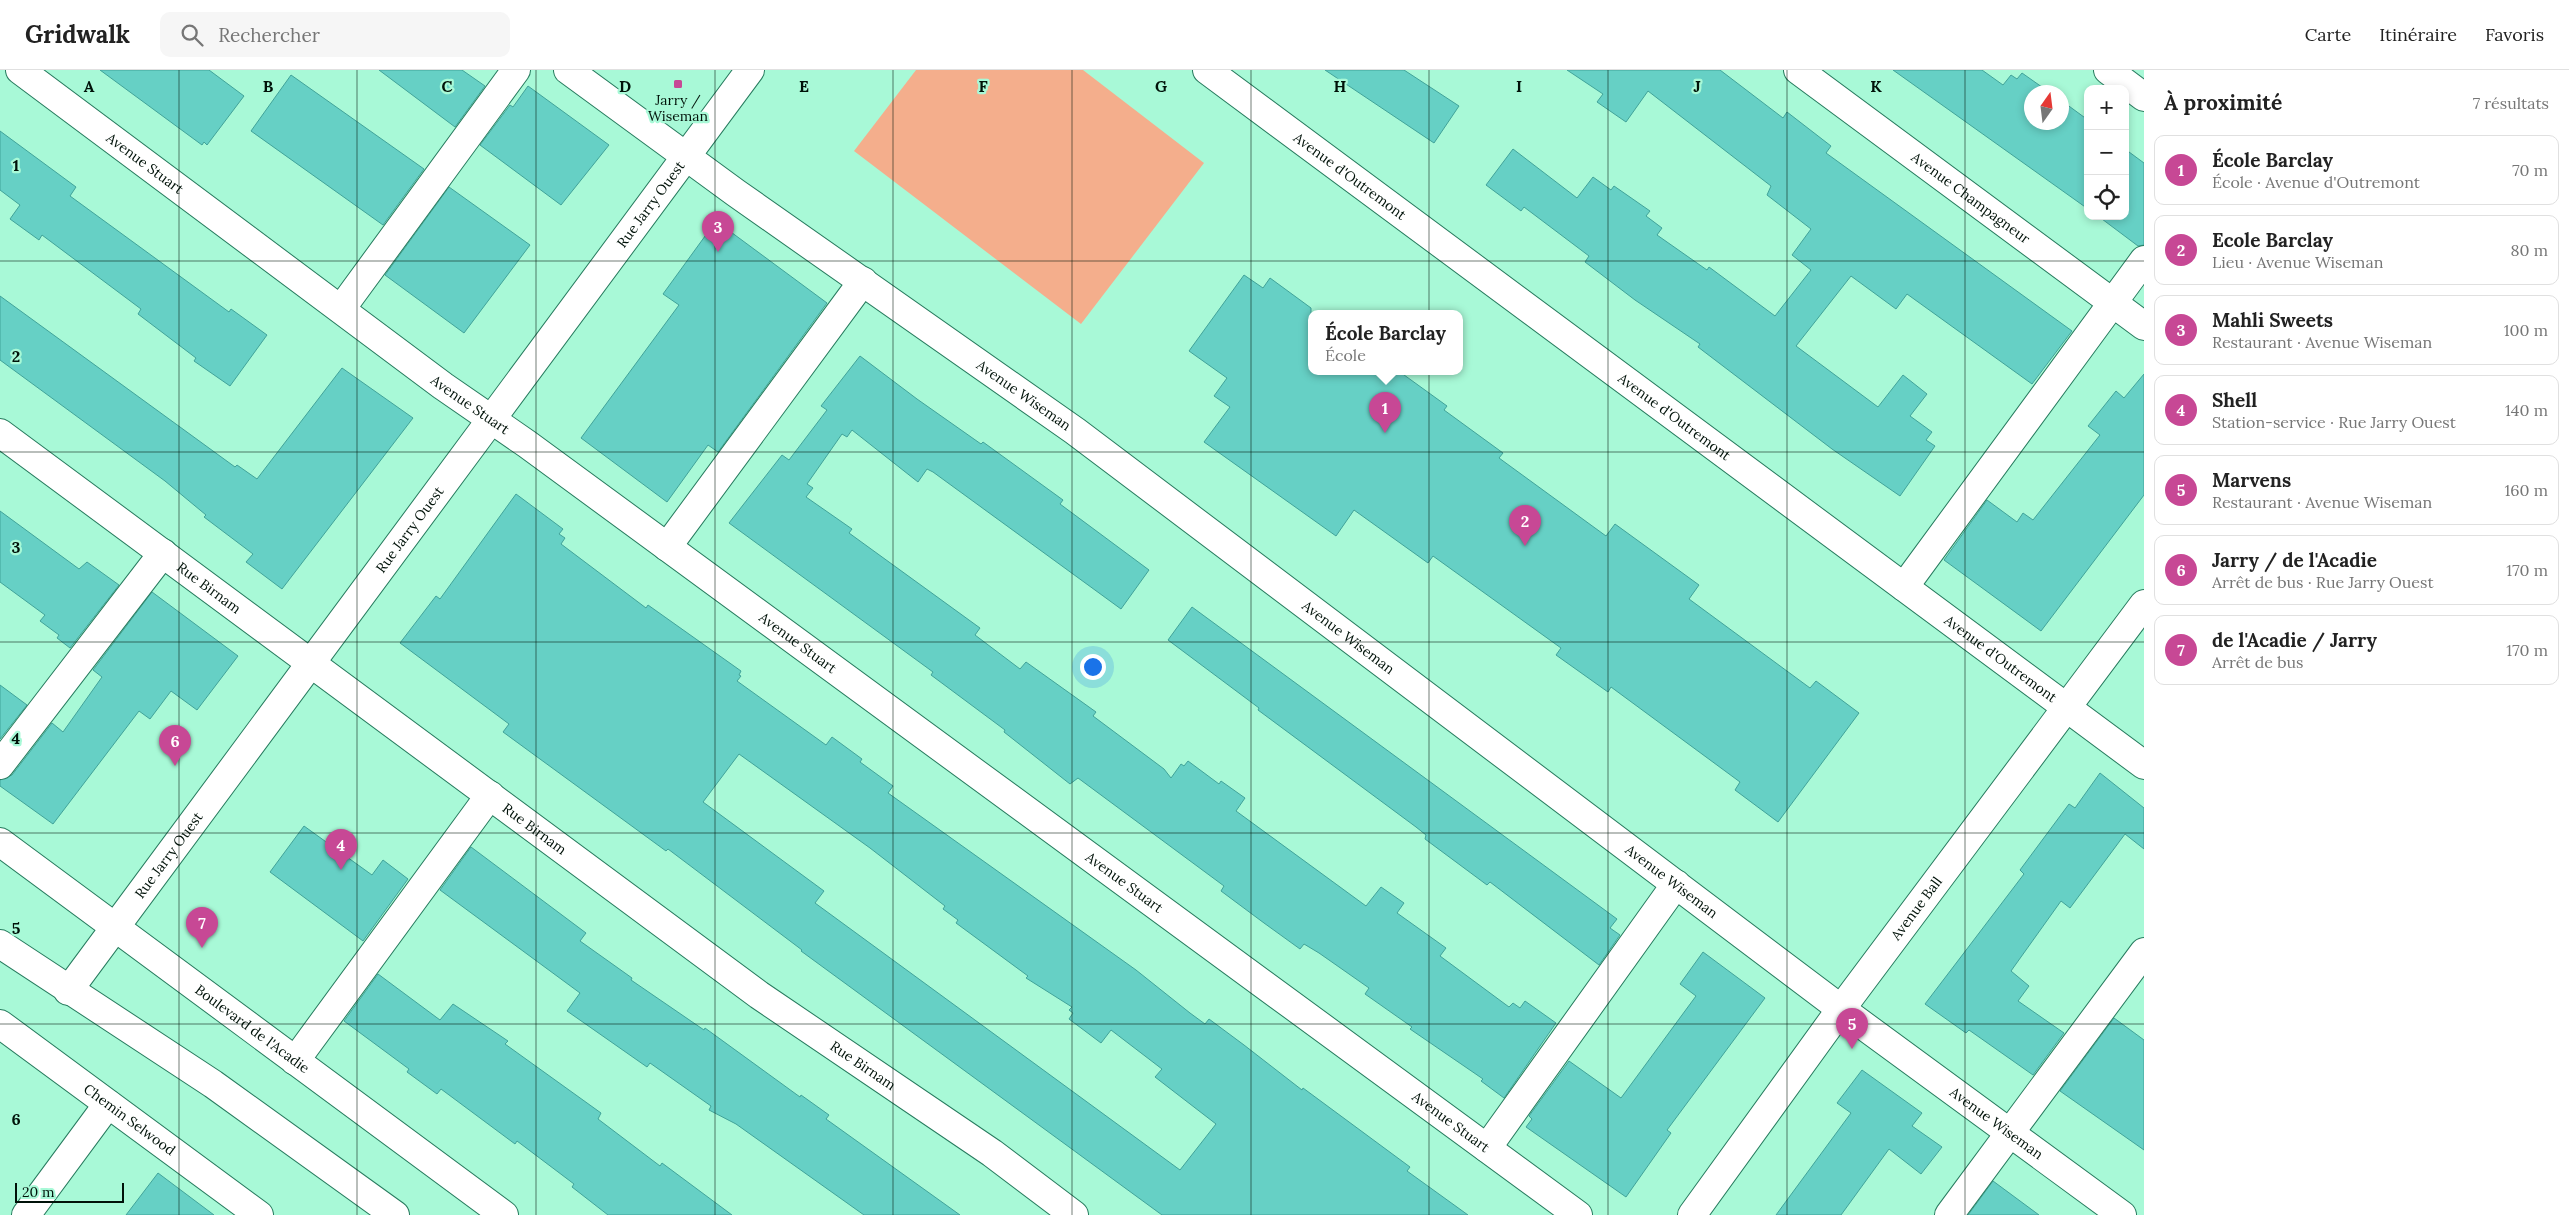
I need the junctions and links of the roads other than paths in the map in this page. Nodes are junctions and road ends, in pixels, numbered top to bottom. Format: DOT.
graph roads {
  1 [pos="20,70"];
  2 [pos="516,70"];
  3 [pos="568,70"];
  4 [pos="750,70"];
  5 [pos="1207,70"];
  6 [pos="1798,70"];
  7 [pos="2108,70"];
  8 [pos="2144,96"];
  9 [pos="686,157"];
  10 [pos="2144,260"];
  11 [pos="863,282"];
  12 [pos="2113,303"];
  13 [pos="341,309"];
  14 [pos="2144,326"];
  15 [pos="491,420"];
  16 [pos="0,433"];
  17 [pos="667,547"];
  18 [pos="163,553"];
  19 [pos="1904,587"];
  20 [pos="2144,604"];
  21 [pos="311,662"];
  22 [pos="2068,708"];
  23 [pos="0,765"];
  24 [pos="2144,765"];
  25 [pos="490,795"];
  26 [pos="0,842"];
  27 [pos="1676,884"];
  28 [pos="116,928"];
  29 [pos="0,944"];
  30 [pos="2139,968"];
  31 [pos="68,990"];
  32 [pos="1841,1009"];
  33 [pos="0,1024"];
  34 [pos="295,1061"];
  35 [pos="108,1104"];
  36 [pos="2010,1133"];
  37 [pos="1487,1148"];
  38 [pos="26,1215"];
  39 [pos="259,1215"];
  40 [pos="395,1215"];
  41 [pos="504,1215"];
  42 [pos="1074,1215"];
  43 [pos="1578,1215"];
  44 [pos="1692,1215"];
  45 [pos="1949,1215"];
  46 [pos="2122,1215"];
  1 -- 13 [label="street, Avenue Stuart"];
  2 -- 13 [label="street"];
  3 -- 9 [label="street, Avenue Wiseman"];
  4 -- 9 [label="street, Rue Jarry Ouest"];
  5 -- 19 [label="street, Avenue d'Outremont"];
  6 -- 12 [label="street, Avenue Champagneur"];
  7 -- 8 [label="street"];
  9 -- 11 [label="street, Avenue Wiseman"];
  9 -- 15 [label="street, Rue Jarry Ouest"];
  10 -- 12 [label="street"];
  11 -- 17 [label="street"];
  11 -- 27 [label="street, Avenue Wiseman"];
  12 -- 14 [label="street, Avenue Champagneur"];
  12 -- 19 [label="street"];
  13 -- 15 [label="street, Avenue Stuart"];
  15 -- 17 [label="street, Avenue Stuart"];
  15 -- 21 [label="street, Rue Jarry Ouest"];
  16 -- 18 [label="street, Rue Birnam"];
  17 -- 37 [label="street, Avenue Stuart"];
  18 -- 21 [label="street, Rue Birnam"];
  18 -- 23 [label="street"];
  19 -- 22 [label="street, Avenue d'Outremont"];
  20 -- 22 [label="street, Avenue Ball"];
  21 -- 25 [label="street, Rue Birnam"];
  21 -- 28 [label="street, Rue Jarry Ouest"];
  22 -- 24 [label="street, Avenue d'Outremont"];
  22 -- 32 [label="street, Avenue Ball"];
  25 -- 34 [label="street"];
  25 -- 42 [label="street, Rue Birnam"];
  26 -- 28 [label="street, Boulevard de l'Acadie"];
  27 -- 32 [label="street, Avenue Wiseman"];
  27 -- 37 [label="street"];
  28 -- 31 [label="street, Rue Jarry Ouest"];
  28 -- 34 [label="street, Boulevard de l'Acadie"];
  29 -- 31 [label="street"];
  30 -- 36 [label="street"];
  31 -- 40 [label="street"];
  32 -- 36 [label="street, Avenue Wiseman"];
  32 -- 44 [label="street, Avenue Ball"];
  33 -- 35 [label="street, Chemin Selwood"];
  34 -- 41 [label="street, Boulevard de l'Acadie"];
  35 -- 38 [label="street"];
  35 -- 39 [label="street, Chemin Selwood"];
  36 -- 45 [label="street"];
  36 -- 46 [label="street, Avenue Wiseman"];
  37 -- 43 [label="street, Avenue Stuart"];
}
